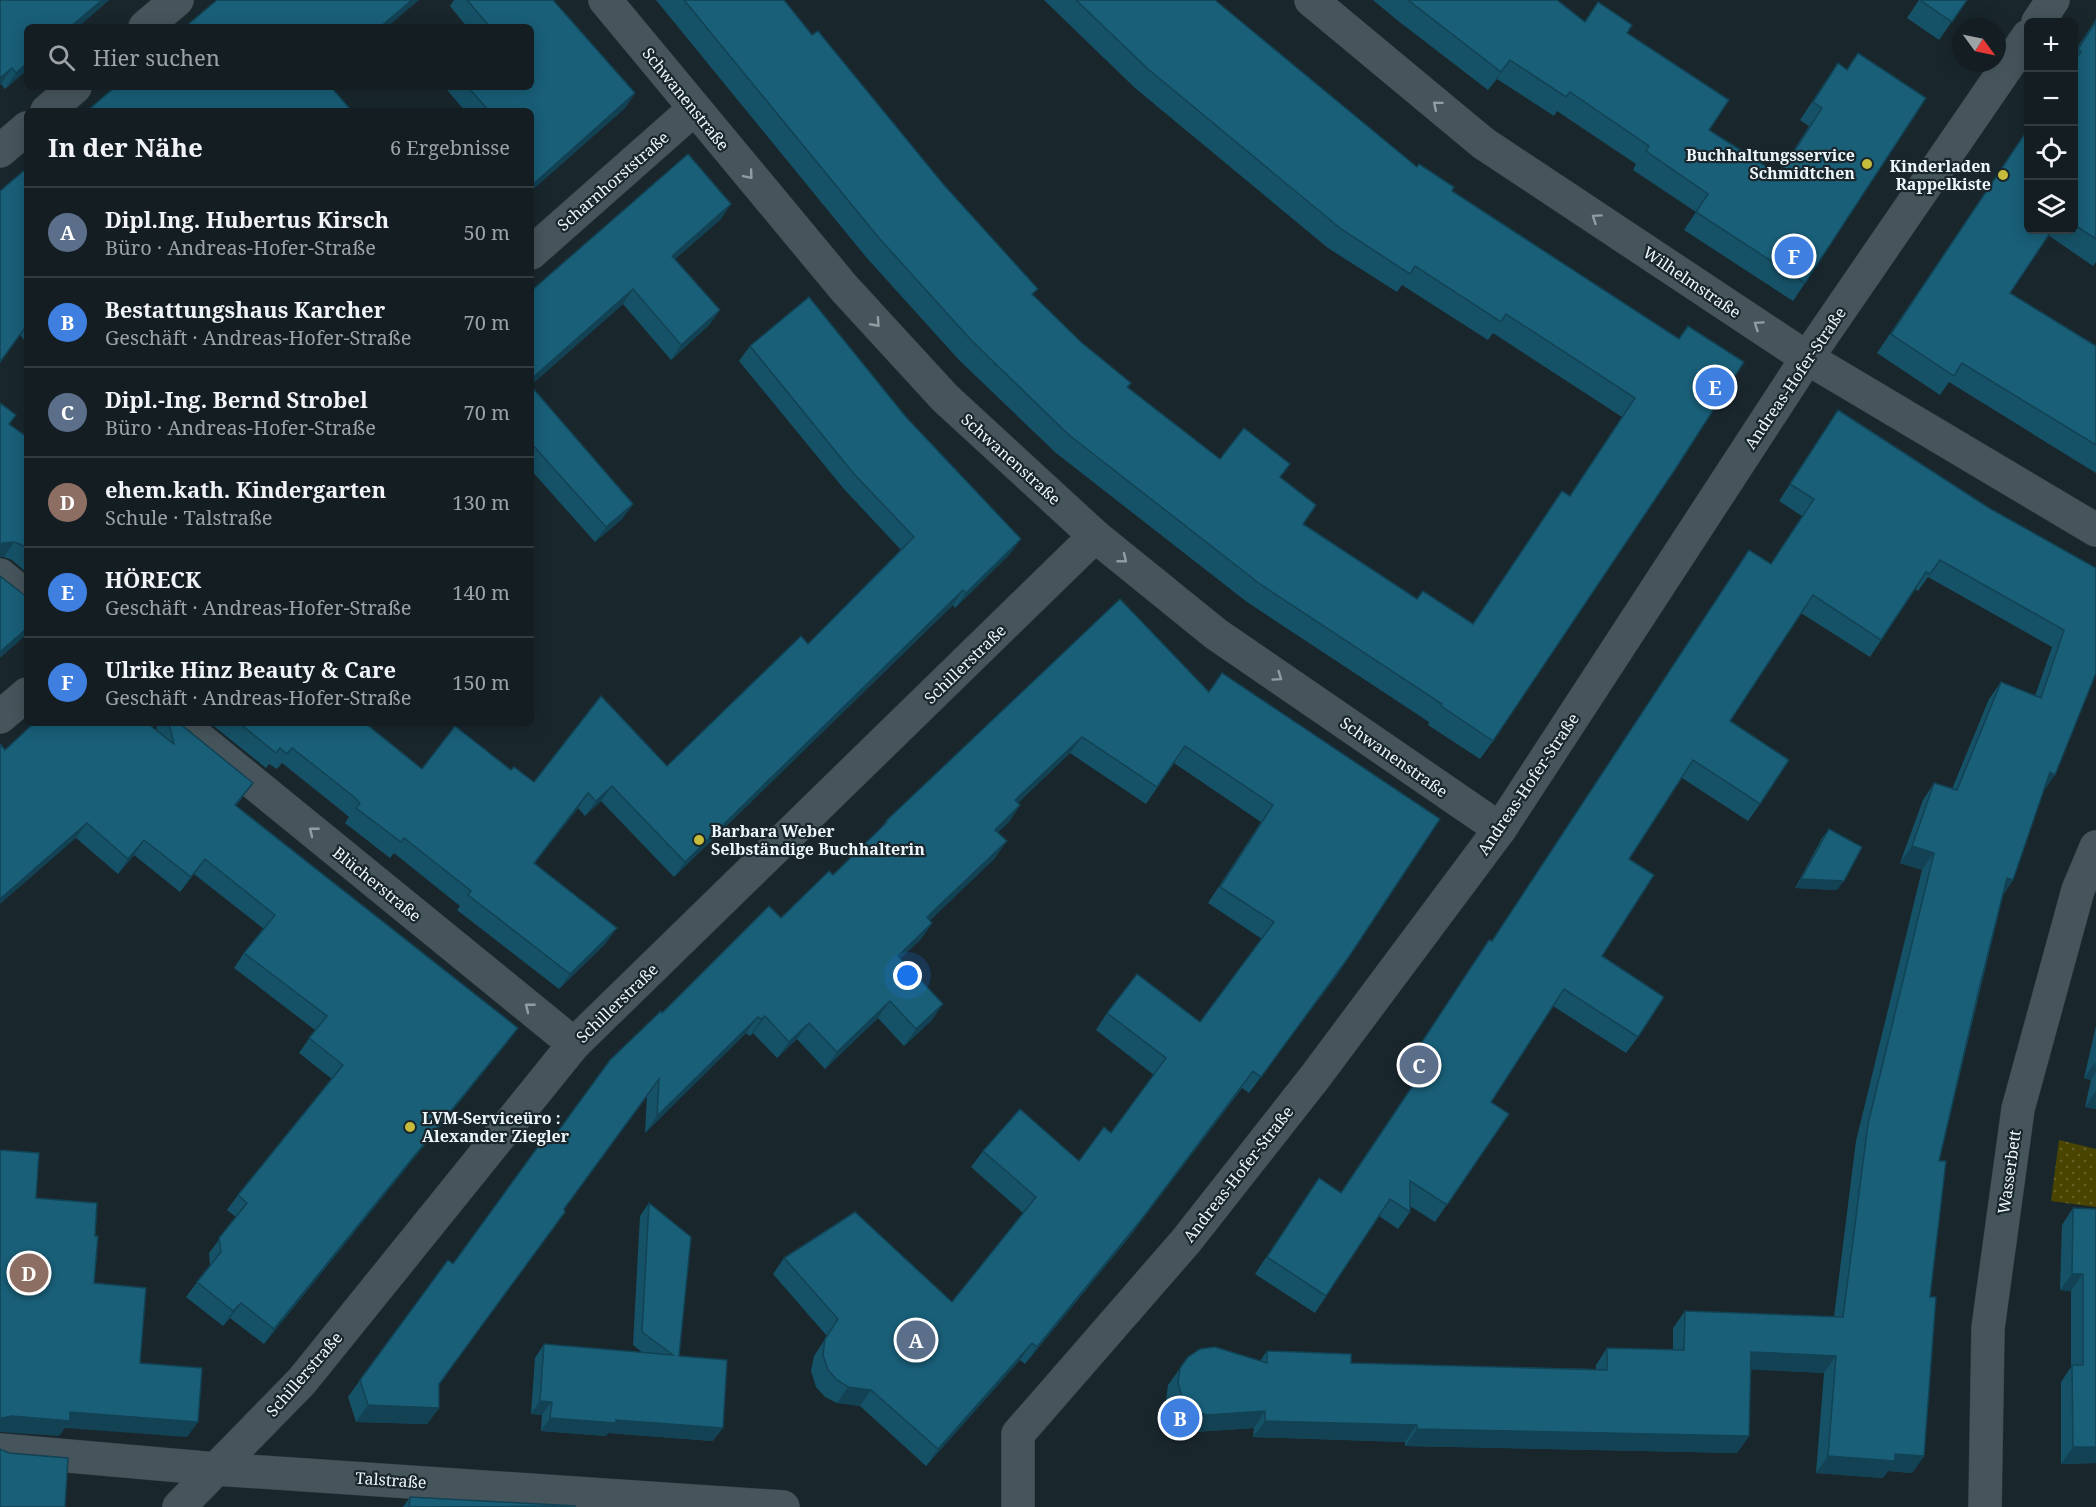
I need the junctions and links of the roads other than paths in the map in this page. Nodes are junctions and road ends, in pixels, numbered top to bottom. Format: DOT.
graph roads {
  1 [pos="177,0"];
  2 [pos="605,0"];
  3 [pos="1311,0"];
  4 [pos="2053,0"];
  5 [pos="2041,18"];
  6 [pos="149,24"];
  7 [pos="2024,42"];
  8 [pos="72,90"];
  9 [pos="50,108"];
  10 [pos="694,109"];
  11 [pos="24,131"];
  12 [pos="0,151"];
  13 [pos="534,250"];
  14 [pos="1807,358"];
  15 [pos="2096,530"];
  16 [pos="1095,536"];
  17 [pos="0,575"];
  18 [pos="24,595"];
  19 [pos="24,697"];
  20 [pos="0,717"];
  21 [pos="184,726"];
  22 [pos="1500,830"];
  23 [pos="2096,847"];
  24 [pos="2087,892"];
  25 [pos="574,1044"];
  26 [pos="0,1450"];
  27 [pos="216,1468"];
  28 [pos="178,1507"];
  29 [pos="783,1507"];
  30 [pos="1018,1507"];
  31 [pos="1985,1507"];
  1 -- 6 [label="street"];
  2 -- 10 [label="street, Schwanenstraße"];
  14 -- 3 [label="street, Wilhelmstraße, one-way"];
  4 -- 5 [label="street"];
  7 -- 14 [label="street, Andreas-Hofer-Straße"];
  8 -- 9 [label="street"];
  10 -- 13 [label="street, Scharnhorststraße"];
  10 -- 16 [label="street, Schwanenstraße, one-way"];
  11 -- 12 [label="street"];
  14 -- 15 [label="street, Wilhelmstraße"];
  14 -- 22 [label="street, Andreas-Hofer-Straße"];
  16 -- 22 [label="street, Schwanenstraße, one-way"];
  16 -- 25 [label="street, Schillerstraße"];
  17 -- 18 [label="street"];
  19 -- 20 [label="street"];
  25 -- 21 [label="street, Blücherstraße, one-way"];
  22 -- 30 [label="street, Andreas-Hofer-Straße"];
  23 -- 24 [label="street, Wasserbett"];
  24 -- 31 [label="street, Wasserbett"];
  25 -- 27 [label="street, Schillerstraße"];
  26 -- 27 [label="street, Talstraße"];
  27 -- 28 [label="street, Schillerstraße"];
  27 -- 29 [label="street, Talstraße"];
}
